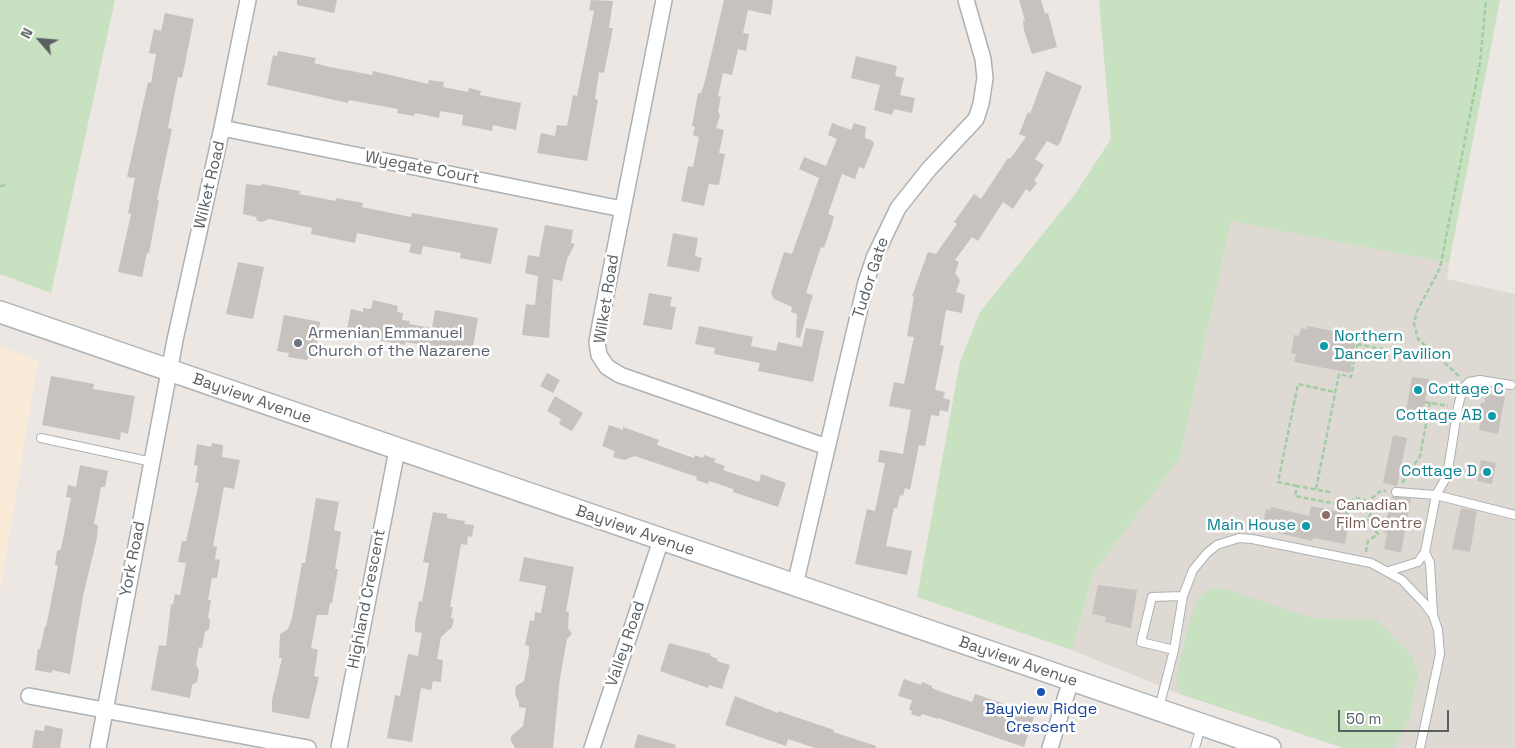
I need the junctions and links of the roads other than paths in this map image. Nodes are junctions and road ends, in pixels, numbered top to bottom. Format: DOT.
graph roads {
  1 [pos="248,0"];
  2 [pos="664,0"];
  3 [pos="966,0"];
  4 [pos="222,128"];
  5 [pos="622,209"];
  6 [pos="0,312"];
  7 [pos="169,370"];
  8 [pos="1511,385"];
  9 [pos="41,438"];
  10 [pos="827,446"];
  11 [pos="398,450"];
  12 [pos="152,462"];
  13 [pos="1398,492"];
  14 [pos="1436,496"];
  15 [pos="1515,515"];
  16 [pos="661,540"];
  17 [pos="1425,552"];
  18 [pos="1389,572"];
  19 [pos="795,585"];
  20 [pos="1183,596"];
  21 [pos="1433,616"];
  22 [pos="1174,650"];
  23 [pos="1071,680"];
  24 [pos="29,696"];
  25 [pos="105,710"];
  26 [pos="1159,710"];
  27 [pos="1202,725"];
  28 [pos="98,748"];
  29 [pos="308,748"];
  30 [pos="339,748"];
  31 [pos="592,748"];
  32 [pos="1050,748"];
  33 [pos="1195,748"];
  34 [pos="1269,748"];
  35 [pos="1420,748"];
  1 -- 4 [label="street, Wilket Road"];
  2 -- 5 [label="street, Wilket Road"];
  3 -- 10 [label="street, Tudor Gate"];
  4 -- 5 [label="street, Wyegate Court"];
  4 -- 7 [label="street, Wilket Road"];
  5 -- 10 [label="street, Wilket Road"];
  6 -- 7 [label="main road, Bayview Avenue"];
  7 -- 11 [label="main road, Bayview Avenue"];
  7 -- 12 [label="street, York Road"];
  8 -- 14 [label="lane"];
  9 -- 12 [label="lane"];
  10 -- 19 [label="street, Tudor Gate"];
  11 -- 16 [label="main road, Bayview Avenue"];
  11 -- 30 [label="street, Highland Crescent"];
  12 -- 25 [label="street, York Road"];
  13 -- 14 [label="lane"];
  14 -- 15 [label="lane"];
  14 -- 17 [label="lane"];
  16 -- 19 [label="main road, Bayview Avenue"];
  16 -- 31 [label="street, Valley Road"];
  17 -- 18 [label="lane"];
  17 -- 21 [label="lane"];
  18 -- 20 [label="lane"];
  18 -- 21 [label="lane"];
  19 -- 23 [label="main road, Bayview Avenue"];
  20 -- 22 [label="lane"];
  20 -- 22 [label="lane"];
  21 -- 35 [label="lane"];
  22 -- 26 [label="lane"];
  23 -- 26 [label="main road, Bayview Avenue"];
  23 -- 32 [label="street"];
  24 -- 25 [label="street"];
  25 -- 28 [label="street, York Road"];
  25 -- 29 [label="street"];
  26 -- 27 [label="main road, Bayview Avenue"];
  27 -- 33 [label="lane"];
  27 -- 34 [label="main road, Bayview Avenue"];
}
